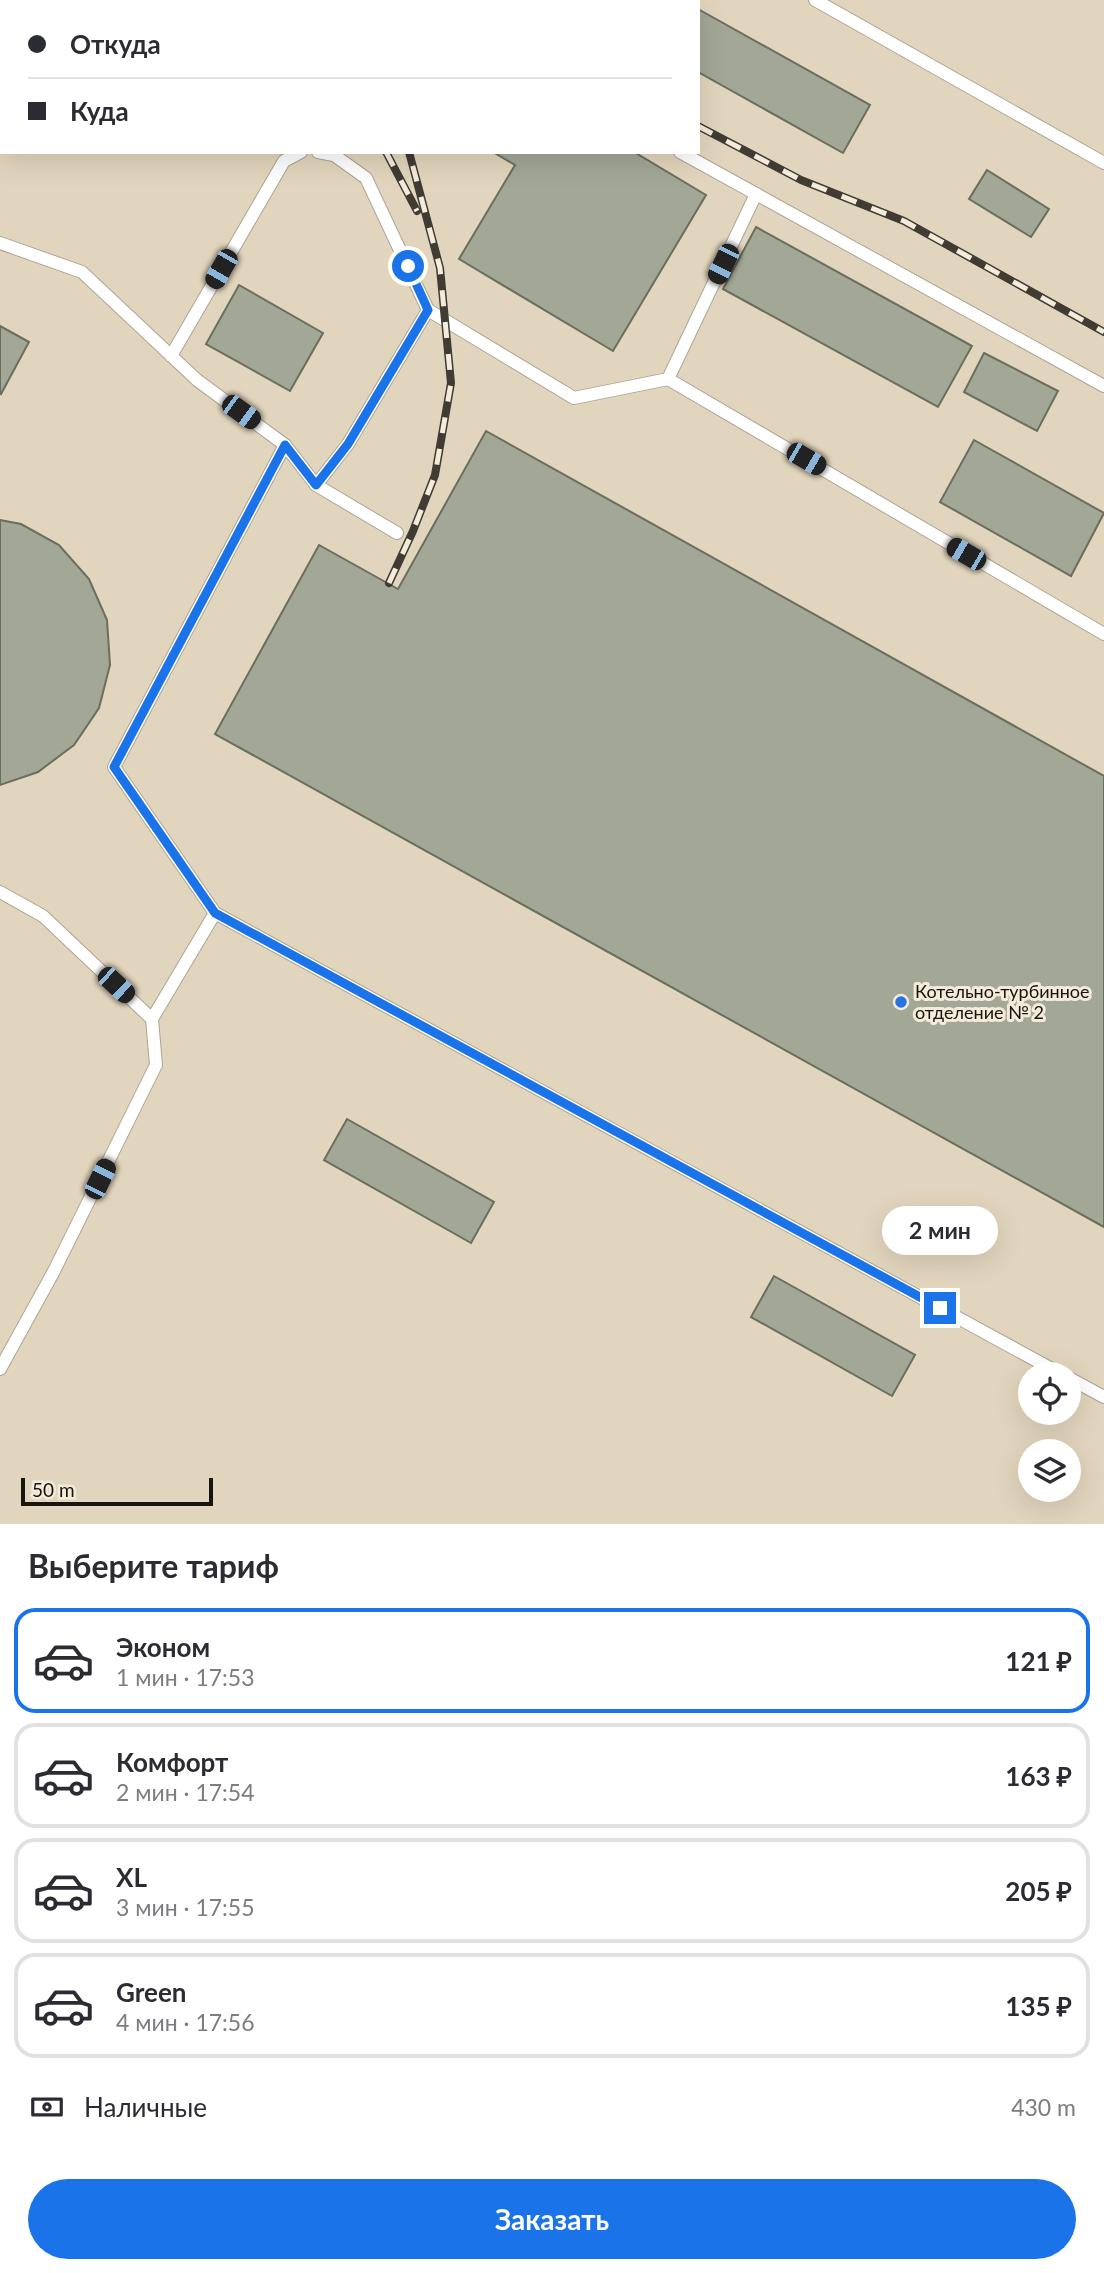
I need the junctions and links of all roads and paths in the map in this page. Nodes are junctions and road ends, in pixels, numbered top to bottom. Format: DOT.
graph roads {
  1 [pos="815,0"];
  2 [pos="298,154"];
  3 [pos="329,154"];
  4 [pos="684,154"];
  5 [pos="1104,163"];
  6 [pos="756,194"];
  7 [pos="0,243"];
  8 [pos="428,310"];
  9 [pos="171,356"];
  10 [pos="668,379"];
  11 [pos="1104,386"];
  12 [pos="285,445"];
  13 [pos="316,485"];
  14 [pos="397,533"];
  15 [pos="1104,634"];
  16 [pos="0,891"];
  17 [pos="215,913"];
  18 [pos="152,1019"];
  19 [pos="1039,1362"];
  20 [pos="0,1369"];
  21 [pos="1081,1385"];
  22 [pos="1104,1397"];
  1 -- 5 [label="lane"];
  2 -- 9 [label="lane"];
  3 -- 8 [label="lane"];
  4 -- 6 [label="lane"];
  6 -- 10 [label="lane"];
  6 -- 11 [label="lane"];
  7 -- 9 [label="lane"];
  8 -- 10 [label="lane"];
  8 -- 13 [label="lane"];
  9 -- 12 [label="lane"];
  10 -- 15 [label="lane"];
  12 -- 13 [label="lane"];
  12 -- 17 [label="lane"];
  13 -- 14 [label="lane"];
  16 -- 18 [label="lane"];
  17 -- 18 [label="lane"];
  17 -- 19 [label="lane"];
  18 -- 20 [label="lane"];
  21 -- 22 [label="lane"];
}
